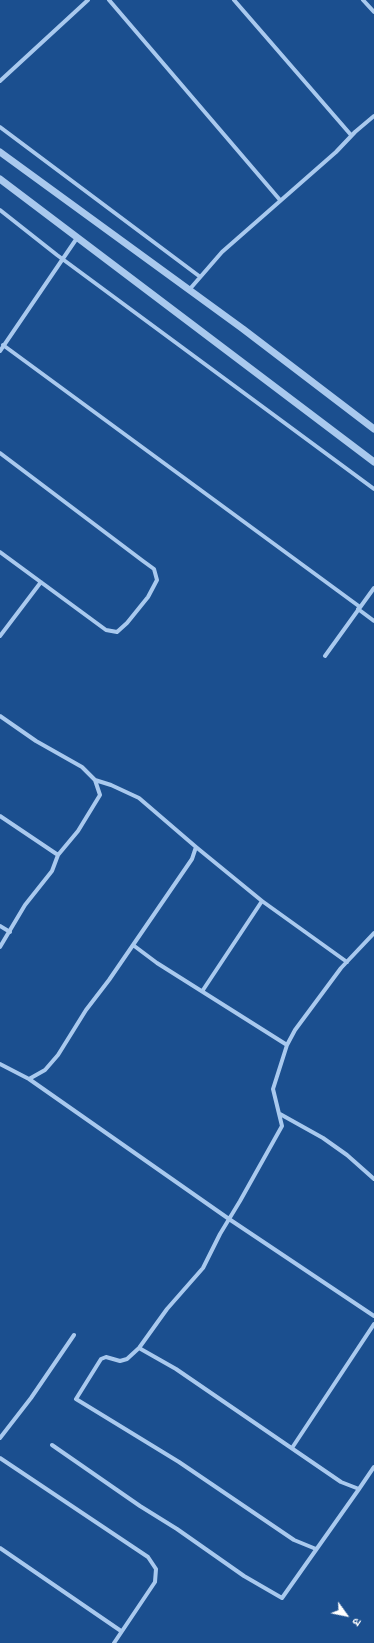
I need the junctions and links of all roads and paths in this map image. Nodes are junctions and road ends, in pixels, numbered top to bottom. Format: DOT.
graph roads {
  1 [pos="88,0"];
  2 [pos="109,0"];
  3 [pos="234,0"];
  4 [pos="363,0"];
  5 [pos="374,12"];
  6 [pos="0,81"];
  7 [pos="374,116"];
  8 [pos="0,127"];
  9 [pos="352,135"];
  10 [pos="0,152"];
  11 [pos="0,179"];
  12 [pos="280,200"];
  13 [pos="0,210"];
  14 [pos="77,238"];
  15 [pos="62,259"];
  16 [pos="199,276"];
  17 [pos="189,290"];
  18 [pos="4,345"];
  19 [pos="0,350"];
  20 [pos="374,429"];
  21 [pos="0,453"];
  22 [pos="374,462"];
  23 [pos="374,489"];
  24 [pos="0,552"];
  25 [pos="40,582"];
  26 [pos="374,588"];
  27 [pos="359,608"];
  28 [pos="374,621"];
  29 [pos="0,636"];
  30 [pos="325,656"];
  31 [pos="0,716"];
  32 [pos="95,780"];
  33 [pos="0,816"];
  34 [pos="196,847"];
  35 [pos="58,855"];
  36 [pos="262,901"];
  37 [pos="0,926"];
  38 [pos="10,932"];
  39 [pos="374,933"];
  40 [pos="133,945"];
  41 [pos="0,947"];
  42 [pos="347,962"];
  43 [pos="202,990"];
  44 [pos="287,1044"];
  45 [pos="0,1064"];
  46 [pos="29,1079"];
  47 [pos="280,1114"];
  48 [pos="374,1179"];
  49 [pos="229,1220"];
  50 [pos="374,1316"];
  51 [pos="374,1324"];
  52 [pos="74,1335"];
  53 [pos="139,1348"];
  54 [pos="0,1438"];
  55 [pos="52,1445"];
  56 [pos="292,1448"];
  57 [pos="0,1458"];
  58 [pos="374,1467"];
  59 [pos="359,1489"];
  60 [pos="0,1548"];
  61 [pos="316,1549"];
  62 [pos="121,1632"];
  63 [pos="114,1643"];
  1 -- 6 [label="street"];
  2 -- 12 [label="street"];
  3 -- 9 [label="street"];
  4 -- 5 [label="street"];
  7 -- 9 [label="street"];
  8 -- 16 [label="street"];
  9 -- 12 [label="street"];
  10 -- 17 [label="street"];
  11 -- 14 [label="street"];
  12 -- 16 [label="street"];
  13 -- 15 [label="street"];
  14 -- 15 [label="street"];
  14 -- 22 [label="street"];
  15 -- 18 [label="street"];
  15 -- 23 [label="street"];
  16 -- 17 [label="street"];
  17 -- 20 [label="street"];
  18 -- 19 [label="street"];
  18 -- 27 [label="street"];
  21 -- 25 [label="street"];
  24 -- 25 [label="street"];
  25 -- 29 [label="street"];
  26 -- 27 [label="street"];
  27 -- 28 [label="street"];
  27 -- 30 [label="street"];
  31 -- 32 [label="street"];
  32 -- 34 [label="street"];
  32 -- 35 [label="street"];
  33 -- 35 [label="street"];
  34 -- 36 [label="street"];
  34 -- 40 [label="street"];
  35 -- 38 [label="street"];
  36 -- 42 [label="street"];
  36 -- 43 [label="street"];
  37 -- 38 [label="street"];
  38 -- 41 [label="street"];
  39 -- 42 [label="street"];
  40 -- 43 [label="street"];
  40 -- 46 [label="street"];
  42 -- 44 [label="street"];
  43 -- 44 [label="street"];
  44 -- 47 [label="street"];
  45 -- 46 [label="street"];
  46 -- 49 [label="street"];
  47 -- 48 [label="street"];
  47 -- 49 [label="street"];
  49 -- 50 [label="street"];
  49 -- 53 [label="street"];
  51 -- 56 [label="street"];
  52 -- 54 [label="street"];
  53 -- 56 [label="street"];
  53 -- 61 [label="street"];
  55 -- 61 [label="street"];
  56 -- 59 [label="street"];
  57 -- 62 [label="street"];
  58 -- 59 [label="street"];
  59 -- 61 [label="street"];
  60 -- 62 [label="street"];
  62 -- 63 [label="street"];
}
